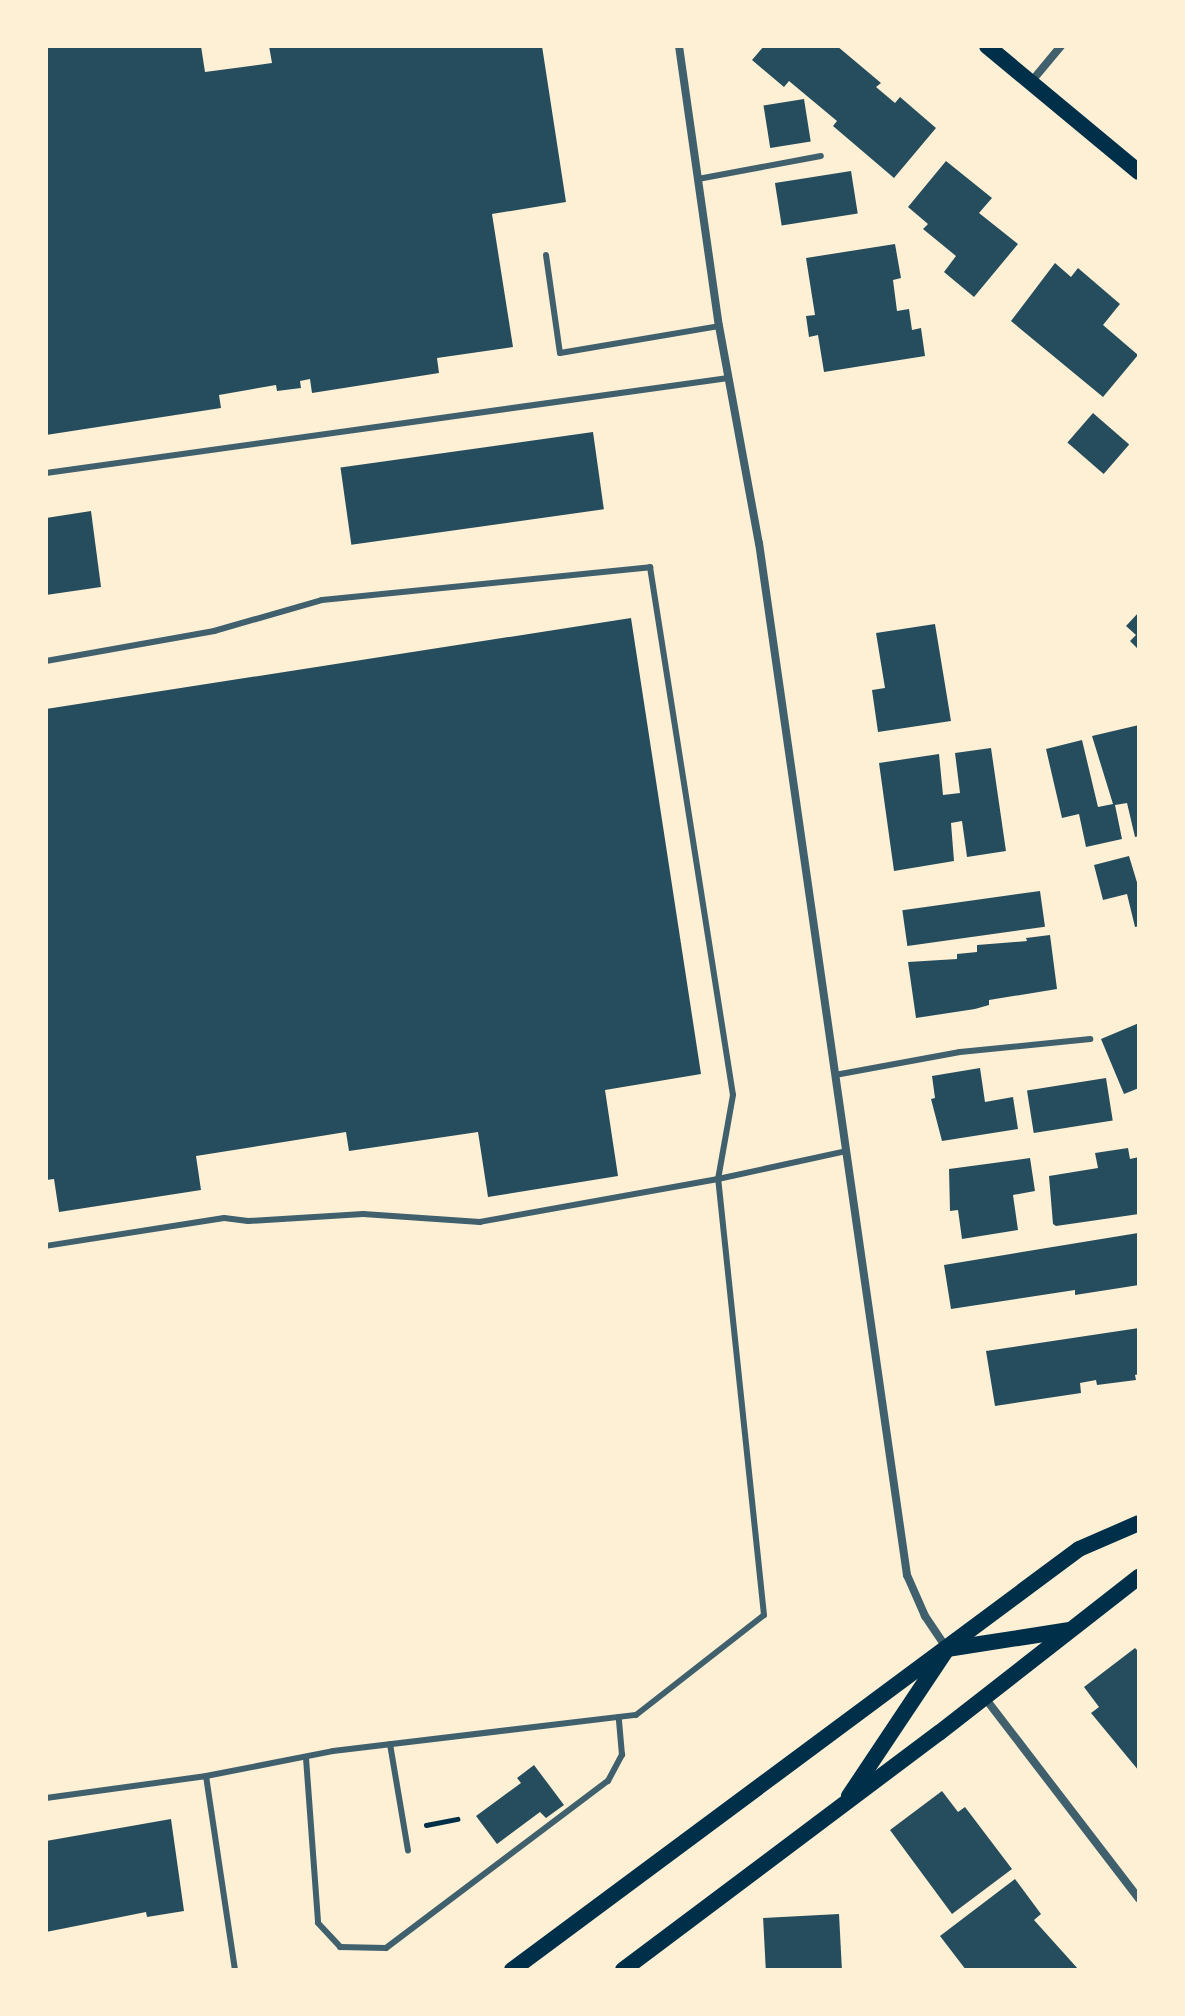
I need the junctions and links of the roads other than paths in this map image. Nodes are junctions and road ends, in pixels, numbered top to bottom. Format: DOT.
graph roads {
  1 [pos="679,46"];
  2 [pos="987,46"];
  3 [pos="1061,46"];
  4 [pos="1031,82"];
  5 [pos="821,156"];
  6 [pos="1139,172"];
  7 [pos="698,179"];
  8 [pos="546,255"];
  9 [pos="719,326"];
  10 [pos="728,378"];
  11 [pos="46,473"];
  12 [pos="46,661"];
  13 [pos="1090,1039"];
  14 [pos="835,1075"];
  15 [pos="846,1151"];
  16 [pos="718,1179"];
  17 [pos="46,1246"];
  18 [pos="1139,1523"];
  19 [pos="1139,1577"];
  20 [pos="1072,1629"];
  21 [pos="947,1649"];
  22 [pos="985,1698"];
  23 [pos="619,1717"];
  24 [pos="390,1744"];
  25 [pos="306,1758"];
  26 [pos="206,1776"];
  27 [pos="46,1798"];
  28 [pos="841,1807"];
  29 [pos="408,1850"];
  30 [pos="1139,1899"];
  31 [pos="233,1970"];
  32 [pos="512,1970"];
  33 [pos="623,1970"];
  1 -- 7 [label="street"];
  2 -- 4 [label="main road"];
  3 -- 4 [label="street"];
  4 -- 6 [label="main road"];
  5 -- 7 [label="lane"];
  7 -- 9 [label="street"];
  8 -- 9 [label="lane"];
  9 -- 10 [label="street"];
  10 -- 11 [label="lane"];
  10 -- 14 [label="street"];
  12 -- 16 [label="lane"];
  13 -- 14 [label="lane"];
  14 -- 15 [label="street"];
  15 -- 16 [label="lane"];
  15 -- 21 [label="street"];
  16 -- 17 [label="lane"];
  16 -- 23 [label="lane"];
  18 -- 21 [label="main road"];
  19 -- 20 [label="main road"];
  20 -- 21 [label="main road"];
  20 -- 22 [label="main road"];
  21 -- 28 [label="main road"];
  21 -- 32 [label="main road"];
  22 -- 28 [label="main road"];
  22 -- 30 [label="street"];
  23 -- 24 [label="lane"];
  23 -- 25 [label="lane"];
  24 -- 25 [label="lane"];
  24 -- 29 [label="lane"];
  25 -- 26 [label="lane"];
  26 -- 27 [label="lane"];
  26 -- 31 [label="lane"];
  28 -- 33 [label="main road"];
}
